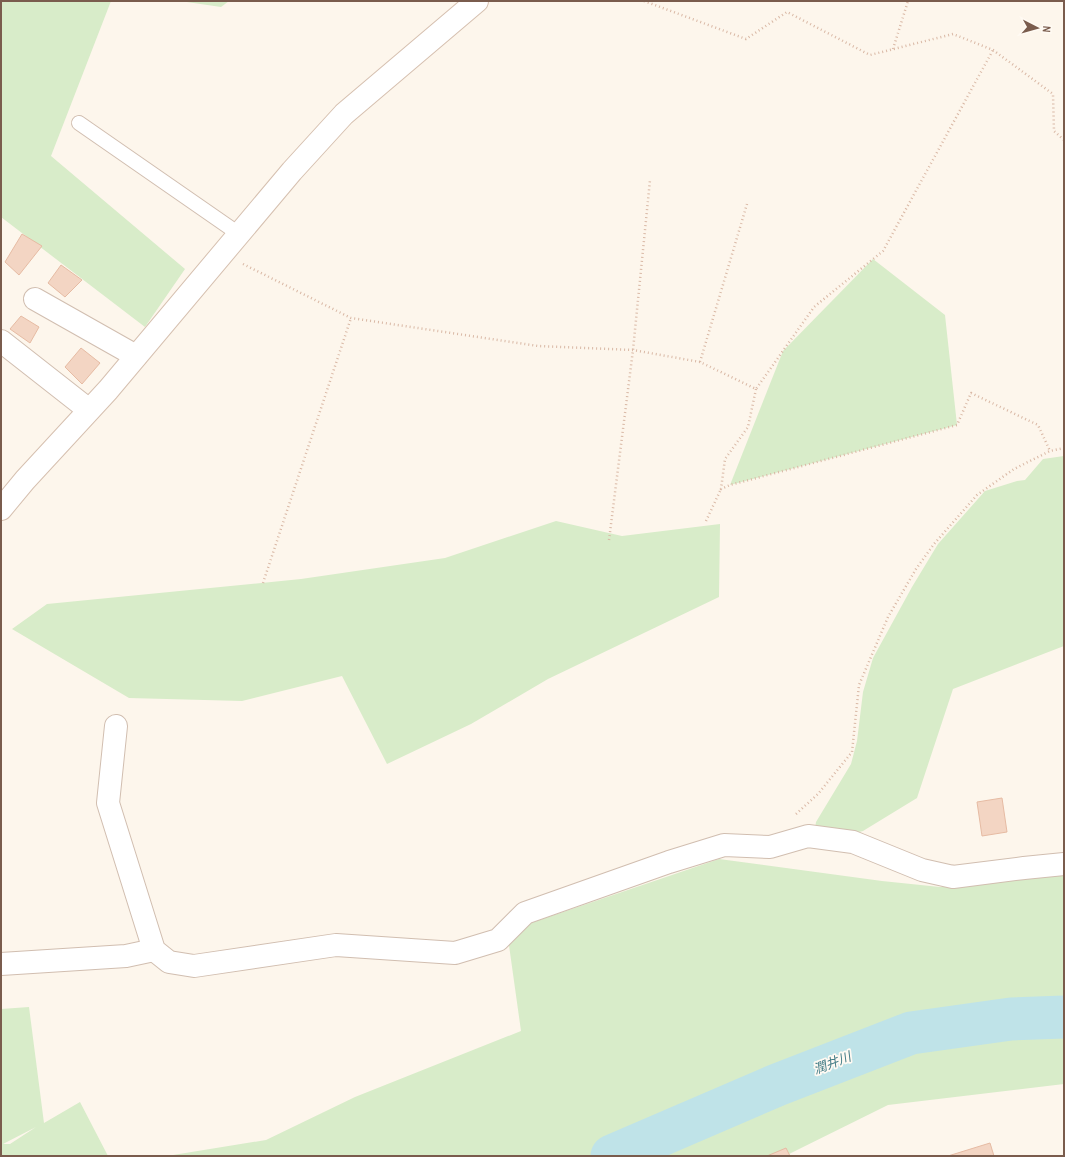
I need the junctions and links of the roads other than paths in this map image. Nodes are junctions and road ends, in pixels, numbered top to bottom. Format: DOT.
graph roads {
  1 [pos="477,1"];
  2 [pos="79,123"];
  3 [pos="239,234"];
  4 [pos="35,299"];
  5 [pos="1,341"];
  6 [pos="136,356"];
  7 [pos="89,410"];
  8 [pos="2,507"];
  9 [pos="116,726"];
  10 [pos="1064,864"];
  11 [pos="154,950"];
  12 [pos="1,964"];
  1 -- 3 [label="street"];
  2 -- 3 [label="lane"];
  3 -- 6 [label="street"];
  4 -- 6 [label="street"];
  5 -- 7 [label="street"];
  6 -- 7 [label="street"];
  7 -- 8 [label="street"];
  9 -- 11 [label="street"];
  10 -- 11 [label="street"];
  11 -- 12 [label="street"];
}
